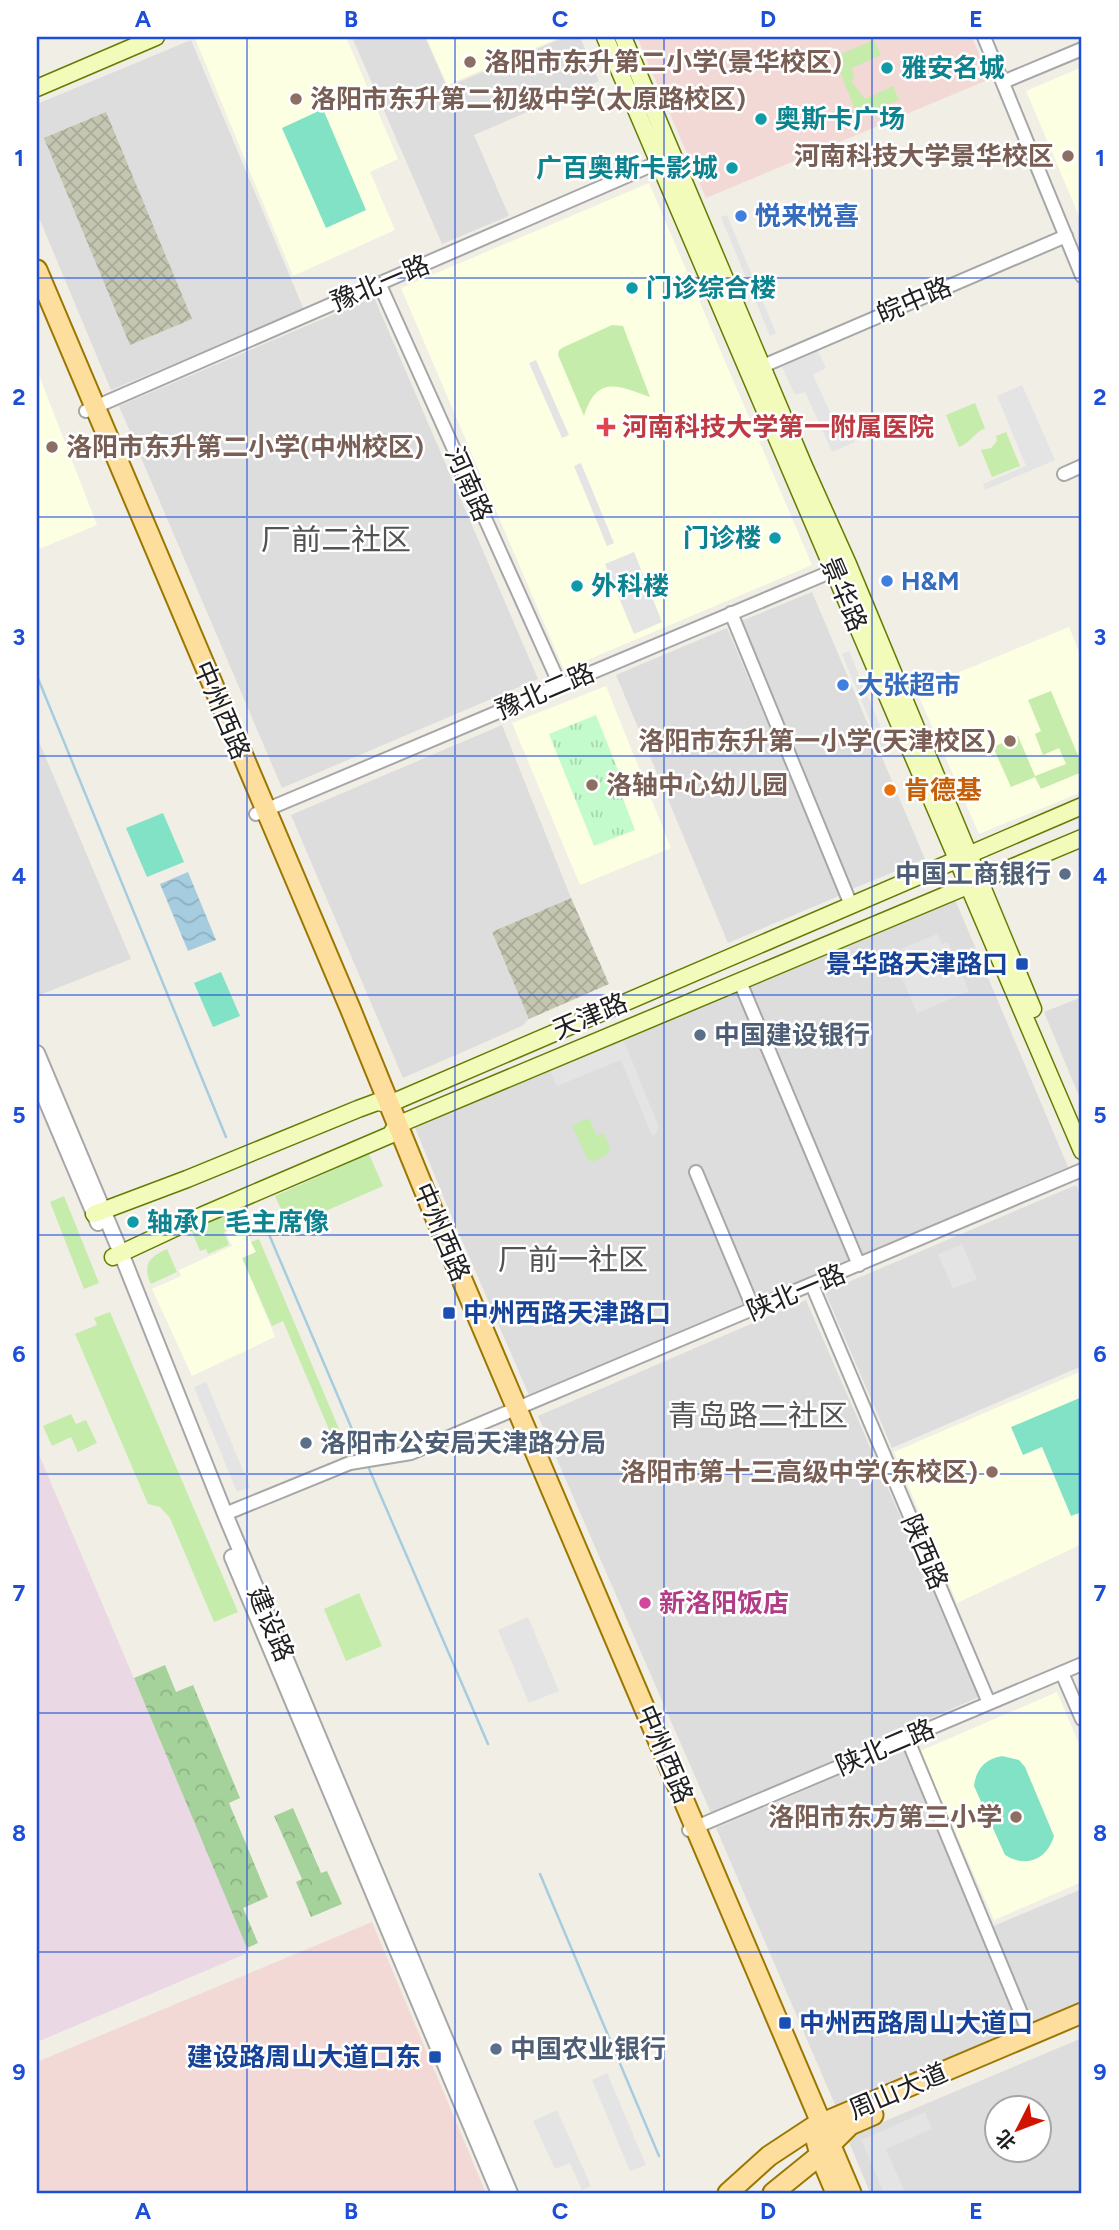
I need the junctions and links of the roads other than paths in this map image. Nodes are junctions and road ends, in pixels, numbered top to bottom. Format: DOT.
graph roads {
  1 [pos="156,37"];
  2 [pos="605,37"];
  3 [pos="623,37"];
  4 [pos="984,37"];
  5 [pos="1082,49"];
  6 [pos="1003,82"];
  7 [pos="37,88"];
  8 [pos="667,159"];
  9 [pos="1066,236"];
  10 [pos="37,270"];
  11 [pos="1082,276"];
  12 [pos="379,283"];
  13 [pos="37,299"];
  14 [pos="763,366"];
  15 [pos="90,409"];
  16 [pos="1082,466"];
  17 [pos="1063,474"];
  18 [pos="835,570"];
  19 [pos="731,613"];
  20 [pos="560,685"];
  21 [pos="1082,806"];
  22 [pos="261,812"];
  23 [pos="1082,838"];
  24 [pos="962,858"];
  25 [pos="973,883"];
  26 [pos="851,905"];
  27 [pos="740,982"];
  28 [pos="37,1053"];
  29 [pos="37,1079"];
  30 [pos="383,1103"];
  31 [pos="1082,1127"];
  32 [pos="394,1130"];
  33 [pos="1082,1151"];
  34 [pos="1082,1170"];
  35 [pos="696,1172"];
  36 [pos="99,1213"];
  37 [pos="117,1255"];
  38 [pos="859,1265"];
  39 [pos="812,1285"];
  40 [pos="754,1310"];
  41 [pos="514,1411"];
  42 [pos="225,1514"];
  43 [pos="1082,1664"];
  44 [pos="1062,1672"];
  45 [pos="989,1703"];
  46 [pos="1082,1718"];
  47 [pos="907,1738"];
  48 [pos="692,1829"];
  49 [pos="1082,2013"];
  50 [pos="1082,2026"];
  51 [pos="1030,2035"];
  52 [pos="817,2125"];
  53 [pos="826,2150"];
  54 [pos="499,2193"];
  55 [pos="510,2193"];
  56 [pos="729,2193"];
  57 [pos="773,2193"];
  58 [pos="836,2193"];
  59 [pos="851,2193"];
  1 -- 7 [label="main road"];
  2 -- 8 [label="main road, 景华路"];
  3 -- 8 [label="main road, 景华路"];
  4 -- 6 [label="street"];
  5 -- 6 [label="street"];
  6 -- 9 [label="street"];
  8 -- 12 [label="street, 豫北一路"];
  8 -- 14 [label="main road, 景华路"];
  8 -- 18 [label="main road, 景华路"];
  9 -- 11 [label="street"];
  9 -- 14 [label="street, 皖中路"];
  10 -- 15 [label="main road, 中州西路"];
  12 -- 15 [label="street, 豫北一路"];
  12 -- 20 [label="street, 河南路"];
  13 -- 15 [label="main road, 中州西路"];
  14 -- 24 [label="main road, 景华路"];
  15 -- 22 [label="main road, 中州西路"];
  16 -- 17 [label="street"];
  18 -- 19 [label="street, 豫北二路"];
  18 -- 24 [label="main road, 景华路"];
  19 -- 20 [label="street, 豫北二路"];
  19 -- 26 [label="street"];
  20 -- 22 [label="street, 豫北二路"];
  21 -- 24 [label="main road, 天津路"];
  22 -- 30 [label="main road, 中州西路"];
  23 -- 25 [label="main road, 天津路"];
  24 -- 25 [label="main road, 景华路"];
  24 -- 26 [label="main road, 天津路"];
  25 -- 27 [label="main road, 天津路"];
  25 -- 31 [label="main road, 景华路"];
  25 -- 33 [label="main road, 景华路"];
  26 -- 30 [label="main road, 天津路"];
  27 -- 32 [label="main road, 天津路"];
  27 -- 38 [label="street"];
  28 -- 36 [label="street, 建设路"];
  29 -- 36 [label="street, 建设路"];
  30 -- 32 [label="main road, 中州西路"];
  30 -- 36 [label="main road, 天津路"];
  32 -- 37 [label="main road, 天津路"];
  32 -- 41 [label="main road, 中州西路"];
  34 -- 38 [label="street, 陕北一路"];
  35 -- 40 [label="street"];
  36 -- 37 [label="street, 建设路"];
  37 -- 42 [label="street, 建设路"];
  37 -- 54 [label="street, 建设路"];
  38 -- 39 [label="street, 陕北一路"];
  39 -- 40 [label="street, 陕北一路"];
  39 -- 45 [label="street, 陕西路"];
  40 -- 41 [label="street, 陕北一路"];
  41 -- 42 [label="street, 陕北一路"];
  41 -- 48 [label="main road, 中州西路"];
  42 -- 55 [label="street, 建设路"];
  43 -- 44 [label="street, 陕北二路"];
  44 -- 45 [label="street, 陕北二路"];
  44 -- 46 [label="street"];
  45 -- 47 [label="street, 陕北二路"];
  47 -- 48 [label="street, 陕北二路"];
  47 -- 51 [label="street"];
  48 -- 52 [label="main road, 中州西路"];
  49 -- 51 [label="main road, 周山大道"];
  50 -- 53 [label="main road, 周山大道"];
  51 -- 52 [label="main road, 周山大道"];
  52 -- 53 [label="main road, 中州西路"];
  52 -- 56 [label="main road, 周山大道"];
  53 -- 57 [label="main road, 周山大道"];
  53 -- 58 [label="main road, 中州西路"];
  53 -- 59 [label="main road, 中州西路"];
}
